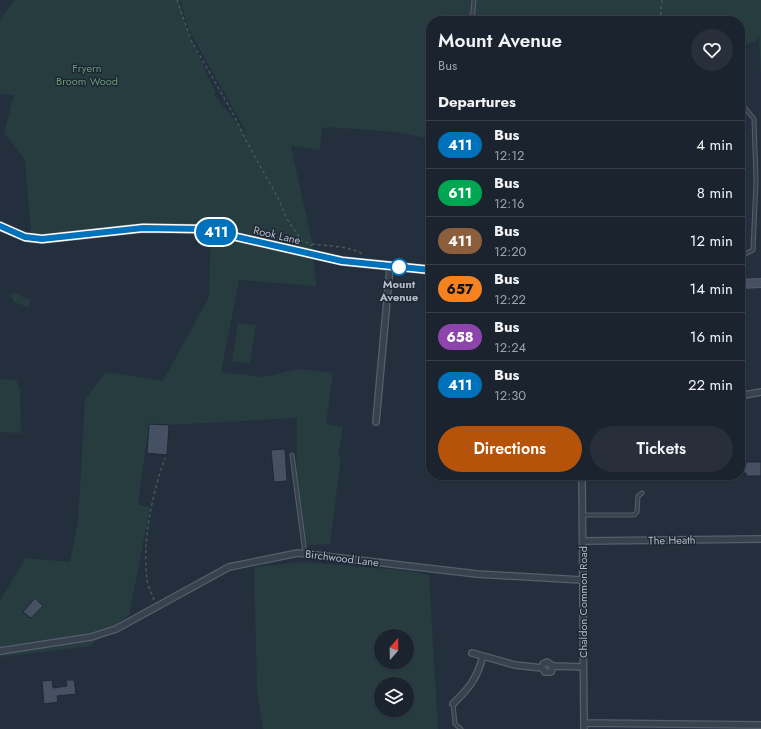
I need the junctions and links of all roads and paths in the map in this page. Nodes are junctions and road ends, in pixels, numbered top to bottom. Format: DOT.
graph roads {
  1 [pos="176,0"];
  2 [pos="474,0"];
  3 [pos="662,0"];
  4 [pos="472,16"];
  5 [pos="660,16"];
  6 [pos="745,107"];
  7 [pos="0,226"];
  8 [pos="311,244"];
  9 [pos="311,254"];
  10 [pos="745,254"];
  11 [pos="368,264"];
  12 [pos="390,267"];
  13 [pos="426,270"];
  14 [pos="761,283"];
  15 [pos="745,284"];
  16 [pos="761,392"];
  17 [pos="745,395"];
  18 [pos="376,422"];
  19 [pos="292,455"];
  20 [pos="164,458"];
  21 [pos="582,480"];
  22 [pos="642,493"];
  23 [pos="583,515"];
  24 [pos="761,539"];
  25 [pos="583,541"];
  26 [pos="305,554"];
  27 [pos="582,580"];
  28 [pos="157,608"];
  29 [pos="0,651"];
  30 [pos="472,653"];
  31 [pos="482,656"];
  32 [pos="583,668"];
  33 [pos="453,704"];
  34 [pos="761,725"];
  35 [pos="584,726"];
  36 [pos="461,729"];
  1 -- 8 [label="path"];
  2 -- 4 [label="lane"];
  3 -- 5 [label="path"];
  6 -- 10 [label="lane"];
  7 -- 9 [label="main road, Rook Lane"];
  8 -- 9 [label="path"];
  8 -- 11 [label="path"];
  9 -- 11 [label="main road, Rook Lane"];
  11 -- 12 [label="main road, Rook Lane"];
  12 -- 13 [label="main road, Rook Lane"];
  12 -- 18 [label="street"];
  14 -- 15 [label="main road"];
  16 -- 17 [label="street"];
  19 -- 26 [label="lane"];
  20 -- 28 [label="path"];
  21 -- 23 [label="street, Chaldon Common Road"];
  22 -- 23 [label="lane"];
  23 -- 25 [label="street, Chaldon Common Road"];
  24 -- 25 [label="street, The Heath"];
  25 -- 27 [label="street, Chaldon Common Road"];
  26 -- 27 [label="street, Birchwood Lane"];
  26 -- 28 [label="street, Birchwood Lane"];
  27 -- 32 [label="street, Chaldon Common Road"];
  28 -- 29 [label="street, Birchwood Lane"];
  30 -- 31 [label="street"];
  31 -- 32 [label="street"];
  31 -- 33 [label="street"];
  32 -- 35 [label="street, Chaldon Common Road"];
  33 -- 36 [label="lane"];
  34 -- 35 [label="street"];
}
